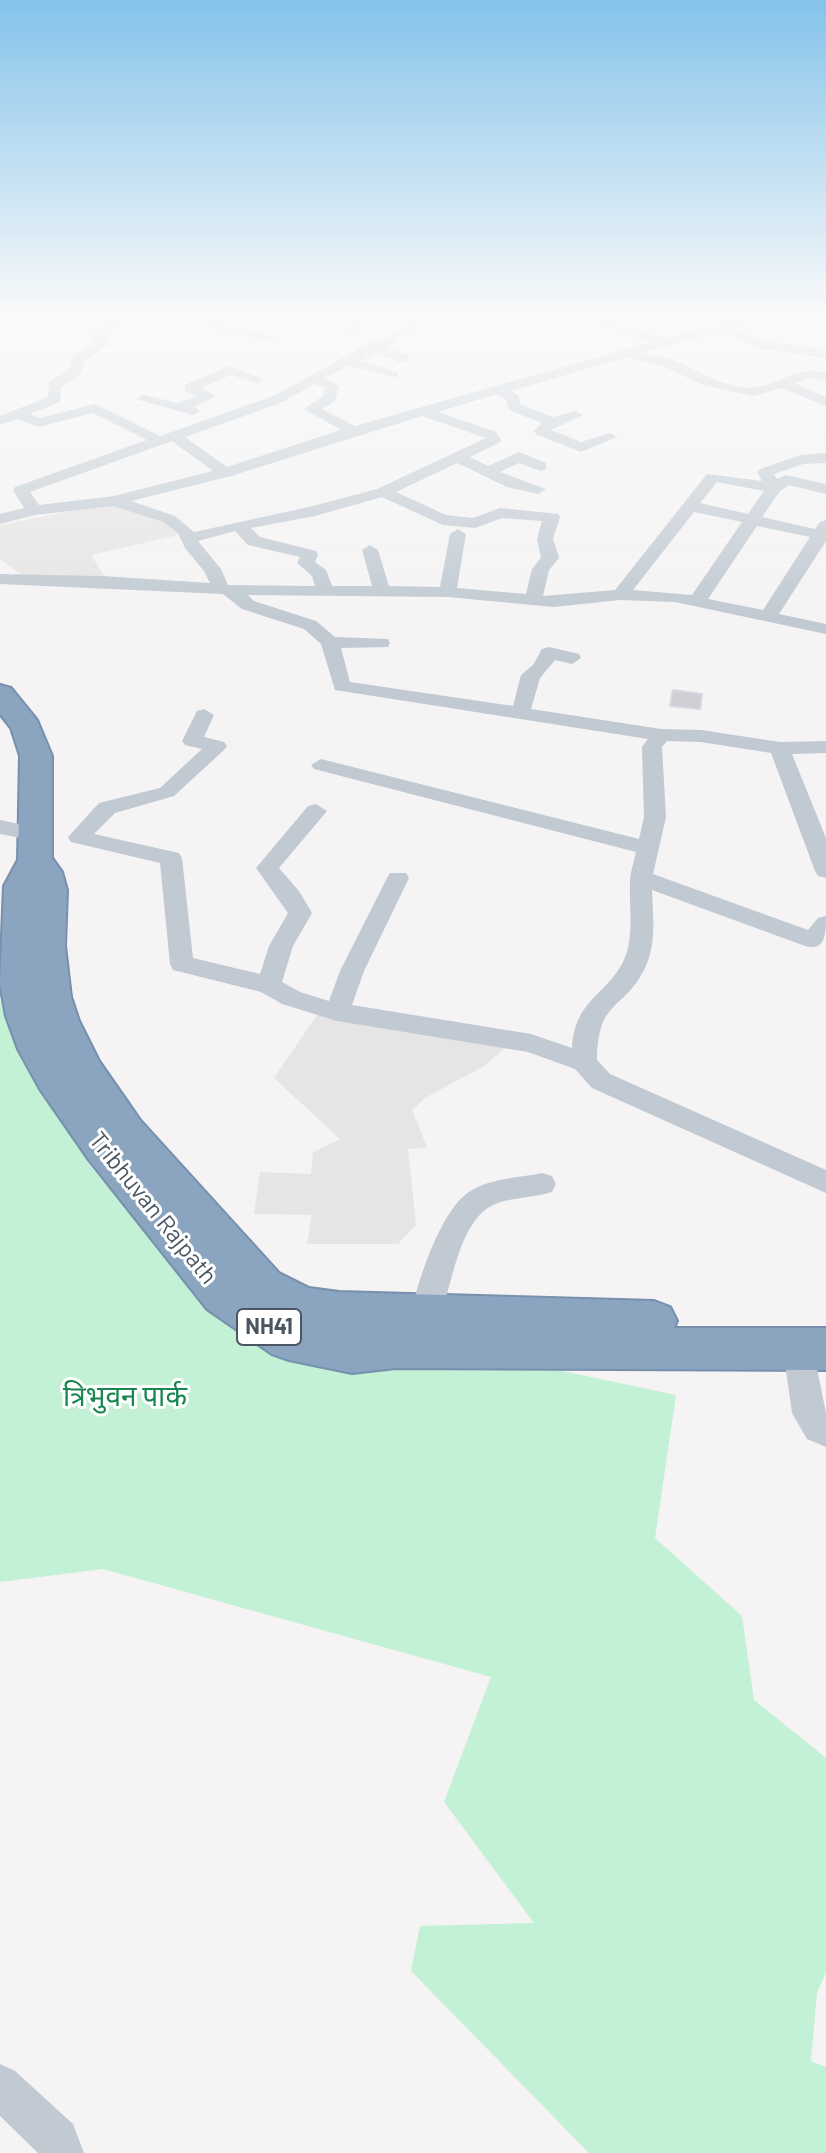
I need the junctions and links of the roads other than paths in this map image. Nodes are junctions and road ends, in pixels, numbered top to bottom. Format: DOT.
graph roads {
  1 [pos="23,416"];
  2 [pos="63,416"];
  3 [pos="115,416"];
  4 [pos="204,416"];
  5 [pos="224,416"];
  6 [pos="326,416"];
  7 [pos="408,416"];
  8 [pos="438,416"];
  9 [pos="538,416"];
  10 [pos="571,416"];
  11 [pos="210,421"];
  12 [pos="552,422"];
  13 [pos="354,431"];
  14 [pos="610,437"];
  15 [pos="168,439"];
  16 [pos="457,457"];
  17 [pos="826,458"];
  18 [pos="541,466"];
  19 [pos="489,471"];
  20 [pos="225,473"];
  21 [pos="774,488"];
  22 [pos="538,489"];
  23 [pos="826,489"];
  24 [pos="383,492"];
  25 [pos="114,501"];
  26 [pos="690,506"];
  27 [pos="34,510"];
  28 [pos="0,519"];
  29 [pos="755,520"];
  30 [pos="239,525"];
  31 [pos="824,532"];
  32 [pos="458,534"];
  33 [pos="189,538"];
  34 [pos="370,550"];
  35 [pos="0,579"];
  36 [pos="227,590"];
  37 [pos="325,591"];
  38 [pos="382,591"];
  39 [pos="448,592"];
  40 [pos="620,595"];
  41 [pos="533,599"];
  42 [pos="697,601"];
  43 [pos="769,615"];
  44 [pos="826,629"];
  45 [pos="330,642"];
  46 [pos="381,643"];
  47 [pos="572,658"];
  48 [pos="0,694"];
  49 [pos="204,715"];
  50 [pos="520,715"];
  51 [pos="661,735"];
  52 [pos="780,748"];
  53 [pos="824,751"];
  54 [pos="321,765"];
  55 [pos="316,811"];
  56 [pos="0,827"];
  57 [pos="36,847"];
  58 [pos="648,848"];
  59 [pos="825,863"];
  60 [pos="398,878"];
  61 [pos="641,878"];
  62 [pos="822,937"];
  63 [pos="269,985"];
  64 [pos="337,1012"];
  65 [pos="584,1062"];
  66 [pos="68,1073"];
  67 [pos="826,1182"];
  68 [pos="542,1184"];
  69 [pos="426,1315"];
  70 [pos="817,1341"];
  71 [pos="826,1432"];
  72 [pos="0,2086"];
  73 [pos="62,2153"];
  1 -- 2 [label="street"];
  3 -- 15 [label="street"];
  4 -- 11 [label="street"];
  5 -- 11 [label="street"];
  6 -- 13 [label="street"];
  7 -- 13 [label="street"];
  8 -- 16 [label="street"];
  9 -- 12 [label="street"];
  10 -- 12 [label="street"];
  11 -- 15 [label="street"];
  12 -- 14 [label="street"];
  13 -- 20 [label="street"];
  15 -- 20 [label="street"];
  15 -- 27 [label="street"];
  16 -- 19 [label="street"];
  16 -- 24 [label="street"];
  17 -- 21 [label="street"];
  18 -- 19 [label="street"];
  19 -- 22 [label="street"];
  20 -- 25 [label="street"];
  21 -- 23 [label="street"];
  21 -- 26 [label="street"];
  21 -- 29 [label="street"];
  24 -- 30 [label="street"];
  24 -- 41 [label="street"];
  25 -- 27 [label="street"];
  25 -- 33 [label="street"];
  26 -- 29 [label="street"];
  26 -- 40 [label="street"];
  27 -- 28 [label="street"];
  29 -- 31 [label="street"];
  29 -- 42 [label="street"];
  30 -- 33 [label="street"];
  30 -- 37 [label="street"];
  31 -- 43 [label="street"];
  32 -- 39 [label="street"];
  33 -- 36 [label="street"];
  34 -- 38 [label="street"];
  35 -- 36 [label="street"];
  36 -- 37 [label="street"];
  36 -- 45 [label="street"];
  37 -- 38 [label="street"];
  38 -- 39 [label="street"];
  39 -- 41 [label="street"];
  40 -- 41 [label="street"];
  40 -- 42 [label="street"];
  42 -- 43 [label="street"];
  43 -- 44 [label="street"];
  45 -- 46 [label="street"];
  45 -- 50 [label="street"];
  47 -- 50 [label="street"];
  48 -- 57 [label="highway, Tribhuvan Rajpath / NH41"];
  49 -- 63 [label="street"];
  50 -- 51 [label="street"];
  51 -- 52 [label="street"];
  51 -- 58 [label="street"];
  52 -- 53 [label="street"];
  52 -- 59 [label="street"];
  54 -- 58 [label="street"];
  55 -- 63 [label="street"];
  56 -- 57 [label="street"];
  57 -- 66 [label="highway, Tribhuvan Rajpath / NH41"];
  58 -- 61 [label="street"];
  60 -- 64 [label="street"];
  61 -- 62 [label="street"];
  61 -- 65 [label="street"];
  63 -- 64 [label="street"];
  64 -- 65 [label="street"];
  65 -- 67 [label="street"];
  66 -- 69 [label="highway, Tribhuvan Rajpath / NH41"];
  66 -- 70 [label="highway, Tribhuvan Rajpath / NH41"];
  68 -- 69 [label="street"];
  69 -- 70 [label="highway, Tribhuvan Rajpath / NH41"];
  70 -- 71 [label="street"];
  72 -- 73 [label="street"];
}
